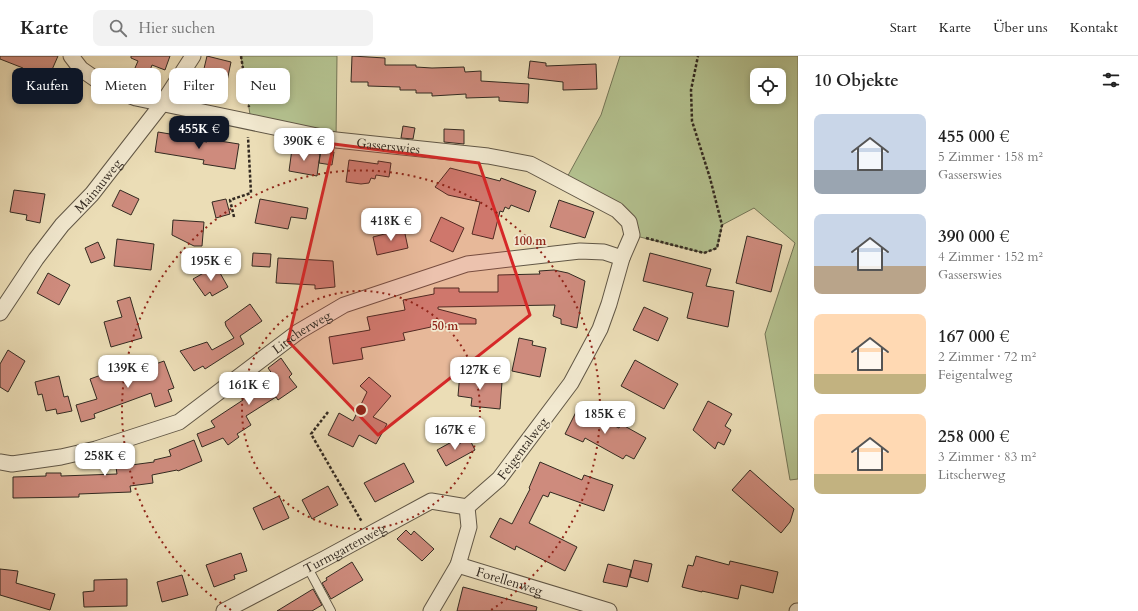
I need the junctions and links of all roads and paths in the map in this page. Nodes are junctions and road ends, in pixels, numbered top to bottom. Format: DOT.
graph roads {
  1 [pos="71,56"];
  2 [pos="192,56"];
  3 [pos="241,56"];
  4 [pos="698,56"];
  5 [pos="162,104"];
  6 [pos="251,121"];
  7 [pos="234,217"];
  8 [pos="632,235"];
  9 [pos="622,258"];
  10 [pos="0,313"];
  11 [pos="328,412"];
  12 [pos="0,462"];
  13 [pos="467,507"];
  14 [pos="361,521"];
  15 [pos="458,565"];
  16 [pos="308,568"];
  17 [pos="224,611"];
  18 [pos="331,611"];
  19 [pos="431,611"];
  20 [pos="608,611"];
  1 -- 5 [label="street, Gasserswies"];
  2 -- 5 [label="street, Mainauweg"];
  3 -- 6 [label="path"];
  4 -- 8 [label="path"];
  5 -- 6 [label="street, Gasserswies"];
  5 -- 10 [label="street, Mainauweg"];
  6 -- 7 [label="path"];
  6 -- 8 [label="street, Gasserswies"];
  8 -- 9 [label="street, Feigentalweg"];
  9 -- 12 [label="street, Litscherweg"];
  9 -- 13 [label="street, Feigentalweg"];
  11 -- 14 [label="path"];
  13 -- 15 [label="street"];
  13 -- 16 [label="street, Turmgartenweg"];
  15 -- 19 [label="street"];
  15 -- 20 [label="street, Forellenweg"];
  16 -- 17 [label="street, Turmgartenweg"];
  16 -- 18 [label="lane"];
}
